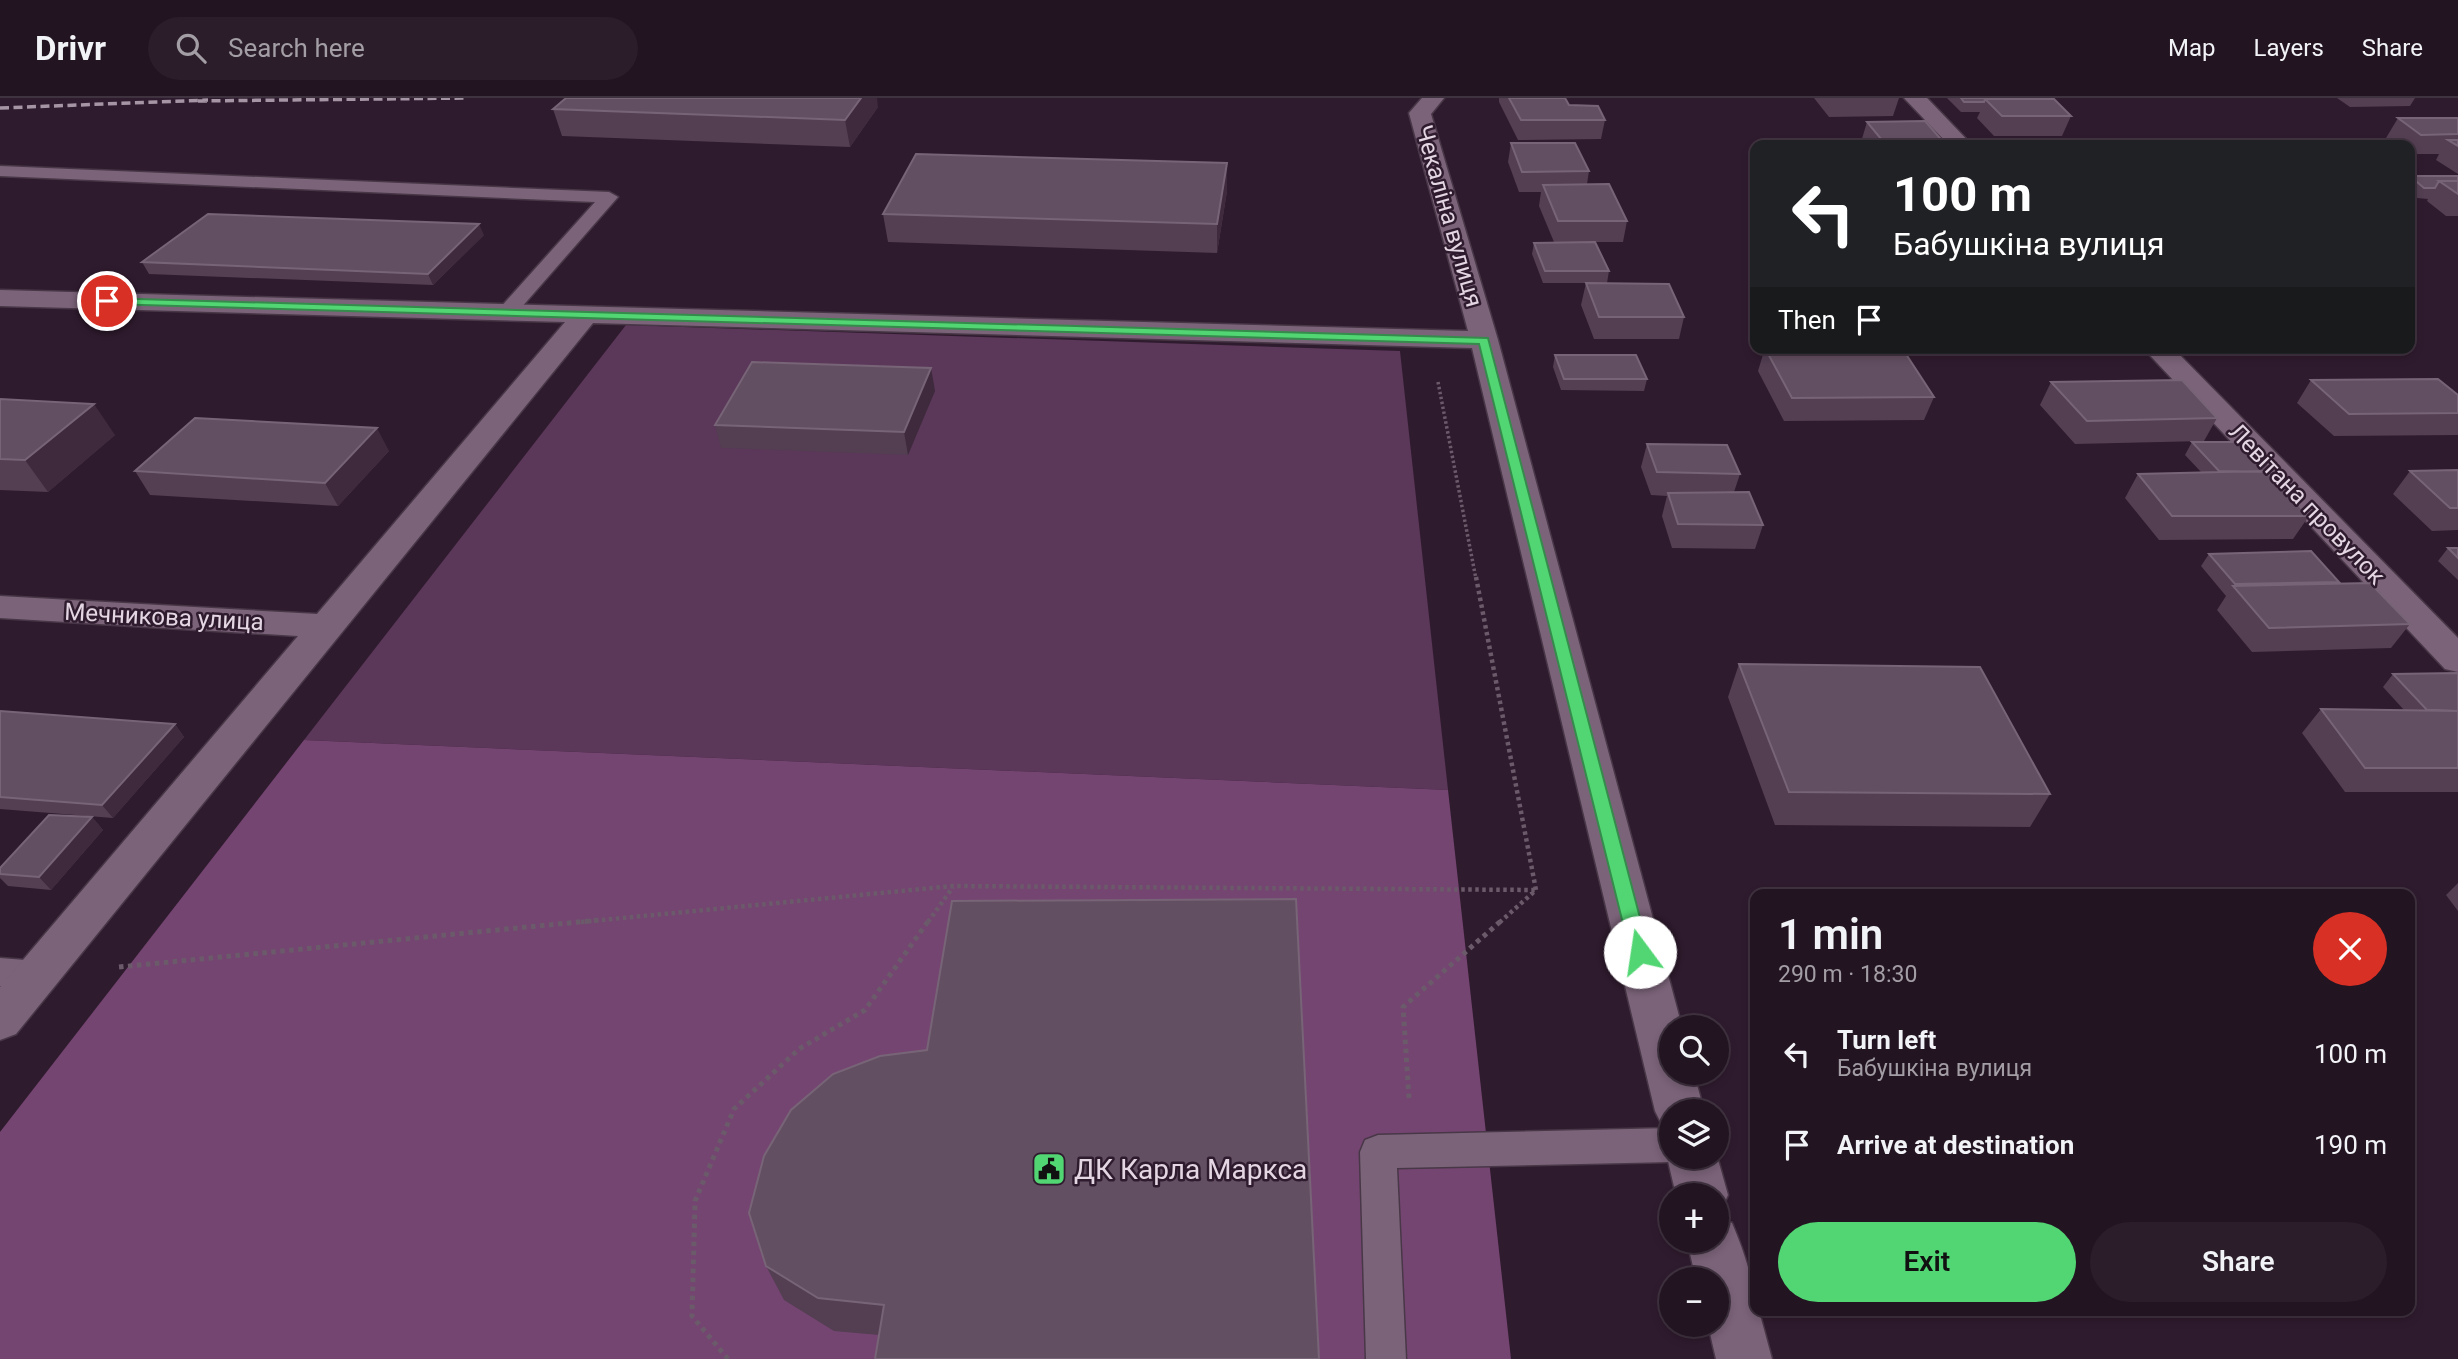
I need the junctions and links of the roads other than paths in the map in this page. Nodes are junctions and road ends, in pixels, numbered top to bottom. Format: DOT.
graph roads {
  1 [pos="1433,98"];
  2 [pos="1915,98"];
  3 [pos="1956,140"];
  4 [pos="0,171"];
  5 [pos="0,298"];
  6 [pos="506,313"];
  7 [pos="585,315"];
  8 [pos="1484,340"];
  9 [pos="2163,354"];
  10 [pos="0,607"];
  11 [pos="328,626"];
  12 [pos="2458,660"];
  13 [pos="0,972"];
  14 [pos="38,975"];
  15 [pos="0,1020"];
  16 [pos="1677,1099"];
  17 [pos="1659,1145"];
  18 [pos="1716,1253"];
  19 [pos="1386,1359"];
  20 [pos="1744,1359"];
  1 -- 8 [label="street, Чекаліна вулиця"];
  2 -- 3 [label="street"];
  4 -- 6 [label="lane"];
  5 -- 6 [label="street"];
  6 -- 7 [label="street"];
  7 -- 8 [label="street"];
  7 -- 11 [label="street"];
  8 -- 16 [label="street, Чекаліна вулиця"];
  9 -- 12 [label="street, Левітана провулок"];
  10 -- 11 [label="street, Мечникова улица"];
  11 -- 14 [label="street"];
  13 -- 14 [label="lane"];
  14 -- 15 [label="street"];
  17 -- 19 [label="lane"];
  18 -- 20 [label="street"];
}
